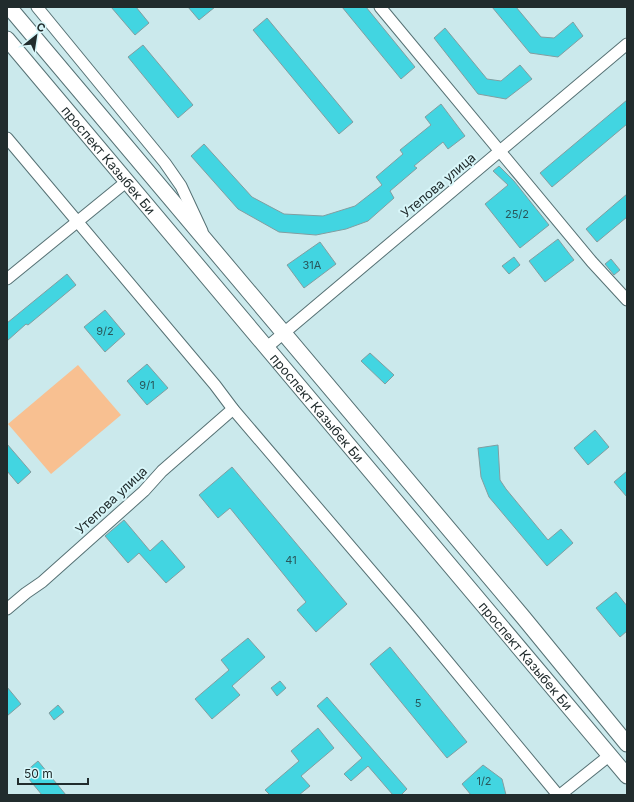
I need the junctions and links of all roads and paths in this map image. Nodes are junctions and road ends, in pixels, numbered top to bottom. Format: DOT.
graph roads {
  1 [pos="9,7"];
  2 [pos="38,7"];
  3 [pos="380,7"];
  4 [pos="7,39"];
  5 [pos="627,44"];
  6 [pos="66,74"];
  7 [pos="49,89"];
  8 [pos="7,138"];
  9 [pos="500,151"];
  10 [pos="126,182"];
  11 [pos="77,221"];
  12 [pos="209,244"];
  13 [pos="7,279"];
  14 [pos="627,300"];
  15 [pos="284,333"];
  16 [pos="266,348"];
  17 [pos="233,409"];
  18 [pos="7,609"];
  19 [pos="627,744"];
  20 [pos="610,755"];
  21 [pos="627,776"];
  22 [pos="559,795"];
  1 -- 6 [label="street, проспект Казыбек Би"];
  2 -- 12 [label="street"];
  3 -- 9 [label="street"];
  4 -- 7 [label="street, проспект Казыбек Би"];
  5 -- 9 [label="street, Утепова улица"];
  6 -- 7 [label="street"];
  6 -- 12 [label="street, проспект Казыбек Би"];
  7 -- 10 [label="street, проспект Казыбек Би"];
  8 -- 11 [label="street"];
  9 -- 14 [label="street"];
  9 -- 15 [label="street, Утепова улица"];
  10 -- 11 [label="street"];
  10 -- 16 [label="street, проспект Казыбек Би"];
  11 -- 13 [label="street"];
  11 -- 17 [label="street"];
  12 -- 15 [label="street, проспект Казыбек Би"];
  15 -- 16 [label="street, Утепова улица"];
  15 -- 19 [label="street, проспект Казыбек Би"];
  16 -- 20 [label="street, проспект Казыбек Би"];
  17 -- 18 [label="street, Утепова улица"];
  17 -- 22 [label="street"];
  20 -- 21 [label="street, проспект Казыбек Би"];
  20 -- 22 [label="street"];
}
